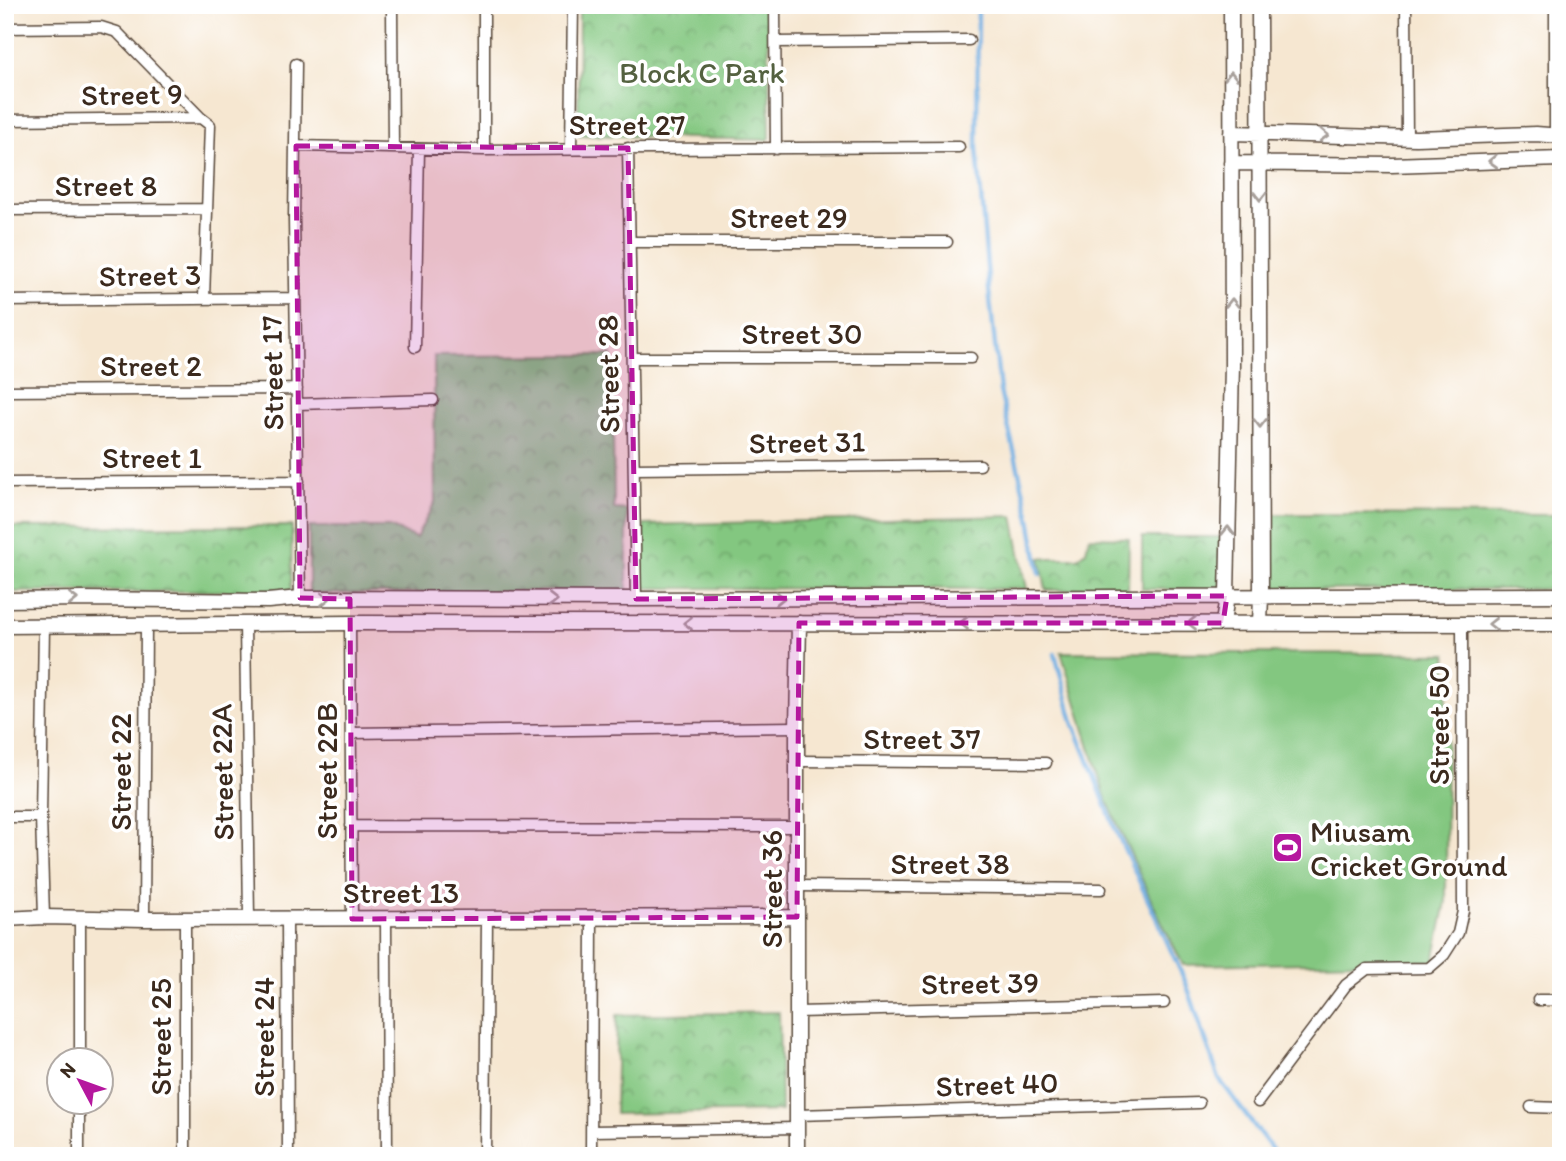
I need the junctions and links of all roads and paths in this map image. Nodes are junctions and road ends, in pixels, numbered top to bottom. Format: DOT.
graph roads {
  1 [pos="484,5"];
  2 [pos="573,5"];
  3 [pos="775,5"];
  4 [pos="1231,5"];
  5 [pos="1259,5"];
  6 [pos="1406,5"];
  7 [pos="1555,5"];
  8 [pos="392,8"];
  9 [pos="5,28"];
  10 [pos="969,40"];
  11 [pos="776,42"];
  12 [pos="296,64"];
  13 [pos="201,118"];
  14 [pos="5,120"];
  15 [pos="1231,132"];
  16 [pos="1260,134"];
  17 [pos="1558,135"];
  18 [pos="1407,138"];
  19 [pos="296,146"];
  20 [pos="959,147"];
  21 [pos="393,148"];
  22 [pos="571,148"];
  23 [pos="628,148"];
  24 [pos="419,149"];
  25 [pos="776,149"];
  26 [pos="484,150"];
  27 [pos="1561,159"];
  28 [pos="1231,163"];
  29 [pos="1260,163"];
  30 [pos="208,209"];
  31 [pos="5,210"];
  32 [pos="631,242"];
  33 [pos="947,242"];
  34 [pos="204,298"];
  35 [pos="296,298"];
  36 [pos="5,301"];
  37 [pos="415,347"];
  38 [pos="632,358"];
  39 [pos="971,358"];
  40 [pos="297,389"];
  41 [pos="5,391"];
  42 [pos="433,400"];
  43 [pos="297,404"];
  44 [pos="980,465"];
  45 [pos="634,469"];
  46 [pos="299,481"];
  47 [pos="5,483"];
  48 [pos="1561,595"];
  49 [pos="1227,596"];
  50 [pos="1261,596"];
  51 [pos="300,598"];
  52 [pos="100,599"];
  53 [pos="441,599"];
  54 [pos="636,599"];
  55 [pos="732,599"];
  56 [pos="5,600"];
  57 [pos="350,623"];
  58 [pos="439,623"];
  59 [pos="732,623"];
  60 [pos="799,623"];
  61 [pos="1223,623"];
  62 [pos="1260,623"];
  63 [pos="245,624"];
  64 [pos="1462,624"];
  65 [pos="1561,624"];
  66 [pos="99,625"];
  67 [pos="146,625"];
  68 [pos="5,626"];
  69 [pos="44,626"];
  70 [pos="797,727"];
  71 [pos="351,733"];
  72 [pos="797,761"];
  73 [pos="1046,763"];
  74 [pos="5,817"];
  75 [pos="41,817"];
  76 [pos="351,825"];
  77 [pos="797,827"];
  78 [pos="798,886"];
  79 [pos="1101,888"];
  80 [pos="592,917"];
  81 [pos="797,917"];
  82 [pos="44,918"];
  83 [pos="80,918"];
  84 [pos="386,918"];
  85 [pos="487,918"];
  86 [pos="5,919"];
  87 [pos="145,919"];
  88 [pos="185,919"];
  89 [pos="249,919"];
  90 [pos="287,919"];
  91 [pos="352,919"];
  92 [pos="1538,1000"];
  93 [pos="1561,1000"];
  94 [pos="1164,1003"];
  95 [pos="797,1012"];
  96 [pos="80,1046"];
  97 [pos="1258,1102"];
  98 [pos="1199,1103"];
  99 [pos="1531,1107"];
  100 [pos="1561,1108"];
  101 [pos="79,1116"];
  102 [pos="797,1121"];
  103 [pos="592,1131"];
  104 [pos="79,1156"];
  105 [pos="185,1156"];
  106 [pos="288,1156"];
  107 [pos="387,1156"];
  108 [pos="485,1156"];
  109 [pos="592,1156"];
  110 [pos="797,1156"];
  1 -- 26 [label="street"];
  2 -- 22 [label="street"];
  3 -- 11 [label="street"];
  15 -- 4 [label="street, one-way"];
  5 -- 16 [label="street"];
  6 -- 18 [label="street"];
  7 -- 17 [label="street"];
  8 -- 21 [label="street"];
  9 -- 13 [label="street"];
  10 -- 11 [label="street"];
  11 -- 25 [label="street"];
  12 -- 19 [label="street, Street 17"];
  13 -- 14 [label="street, Street 9"];
  13 -- 30 [label="street, Street 9"];
  15 -- 16 [label="street"];
  15 -- 28 [label="street"];
  16 -- 18 [label="street, one-way"];
  16 -- 29 [label="street"];
  17 -- 18 [label="street"];
  19 -- 21 [label="street, Street 27"];
  19 -- 35 [label="street, Street 17"];
  20 -- 25 [label="street, Street 27"];
  21 -- 24 [label="street, Street 27"];
  22 -- 23 [label="street, Street 27"];
  22 -- 26 [label="street, Street 27"];
  23 -- 25 [label="street, Street 27"];
  23 -- 32 [label="street, Street 28"];
  24 -- 26 [label="street, Street 27"];
  24 -- 37 [label="street"];
  27 -- 29 [label="street, one-way"];
  28 -- 29 [label="street"];
  49 -- 28 [label="street, one-way"];
  29 -- 50 [label="street, one-way"];
  30 -- 31 [label="street, Street 8"];
  30 -- 34 [label="street, Street 9"];
  32 -- 33 [label="street, Street 29"];
  32 -- 38 [label="street, Street 28"];
  34 -- 35 [label="street, Street 3"];
  34 -- 36 [label="street, Street 3"];
  35 -- 40 [label="street, Street 17"];
  38 -- 39 [label="street, Street 30"];
  38 -- 45 [label="street, Street 28"];
  40 -- 41 [label="street, Street 2"];
  40 -- 43 [label="street, Street 17"];
  42 -- 43 [label="street"];
  43 -- 46 [label="street, Street 17"];
  44 -- 45 [label="street, Street 31"];
  45 -- 54 [label="street, Street 28"];
  46 -- 47 [label="street, Street 1"];
  46 -- 51 [label="street, Street 17"];
  48 -- 50 [label="street"];
  49 -- 50 [label="street"];
  55 -- 49 [label="street, one-way"];
  49 -- 61 [label="street"];
  50 -- 62 [label="street"];
  51 -- 52 [label="street"];
  51 -- 53 [label="street, one-way"];
  56 -- 52 [label="street, one-way"];
  52 -- 66 [label="street"];
  53 -- 54 [label="street, one-way"];
  53 -- 58 [label="street"];
  54 -- 55 [label="street"];
  55 -- 59 [label="street"];
  57 -- 58 [label="street"];
  57 -- 63 [label="street"];
  57 -- 71 [label="street, Street 22B"];
  59 -- 58 [label="street, one-way"];
  59 -- 60 [label="street"];
  61 -- 60 [label="street, one-way"];
  60 -- 70 [label="street, Street 36"];
  61 -- 62 [label="street"];
  62 -- 64 [label="street"];
  63 -- 67 [label="street"];
  63 -- 89 [label="street, Street 22A"];
  65 -- 64 [label="street, one-way"];
  64 -- 97 [label="street, Street 50"];
  66 -- 67 [label="street"];
  66 -- 69 [label="street"];
  67 -- 87 [label="street, Street 22"];
  68 -- 69 [label="street"];
  69 -- 75 [label="street"];
  70 -- 71 [label="street"];
  70 -- 72 [label="street, Street 36"];
  71 -- 76 [label="street, Street 22B"];
  72 -- 73 [label="street, Street 37"];
  72 -- 77 [label="street, Street 36"];
  74 -- 75 [label="street"];
  75 -- 82 [label="street"];
  76 -- 77 [label="street"];
  76 -- 91 [label="street, Street 22B"];
  77 -- 78 [label="street, Street 36"];
  78 -- 79 [label="street, Street 38"];
  78 -- 81 [label="street, Street 36"];
  80 -- 81 [label="street, Street 13"];
  80 -- 85 [label="street, Street 13"];
  80 -- 103 [label="street"];
  81 -- 95 [label="street, Street 36"];
  82 -- 83 [label="street, Street 13"];
  82 -- 86 [label="street, Street 13"];
  83 -- 87 [label="street, Street 13"];
  83 -- 96 [label="street"];
  84 -- 85 [label="street, Street 13"];
  84 -- 91 [label="street, Street 13"];
  84 -- 107 [label="street"];
  85 -- 108 [label="street"];
  87 -- 88 [label="street, Street 13"];
  88 -- 89 [label="street, Street 13"];
  88 -- 105 [label="street, Street 25"];
  89 -- 90 [label="street, Street 13"];
  90 -- 91 [label="street, Street 13"];
  90 -- 106 [label="street, Street 24"];
  92 -- 93 [label="street"];
  94 -- 95 [label="street, Street 39"];
  95 -- 102 [label="street, Street 36"];
  98 -- 102 [label="street, Street 40"];
  99 -- 100 [label="street"];
  101 -- 104 [label="street"];
  102 -- 103 [label="street, Street 40"];
  102 -- 110 [label="street, Street 36"];
  103 -- 109 [label="street"];
}
